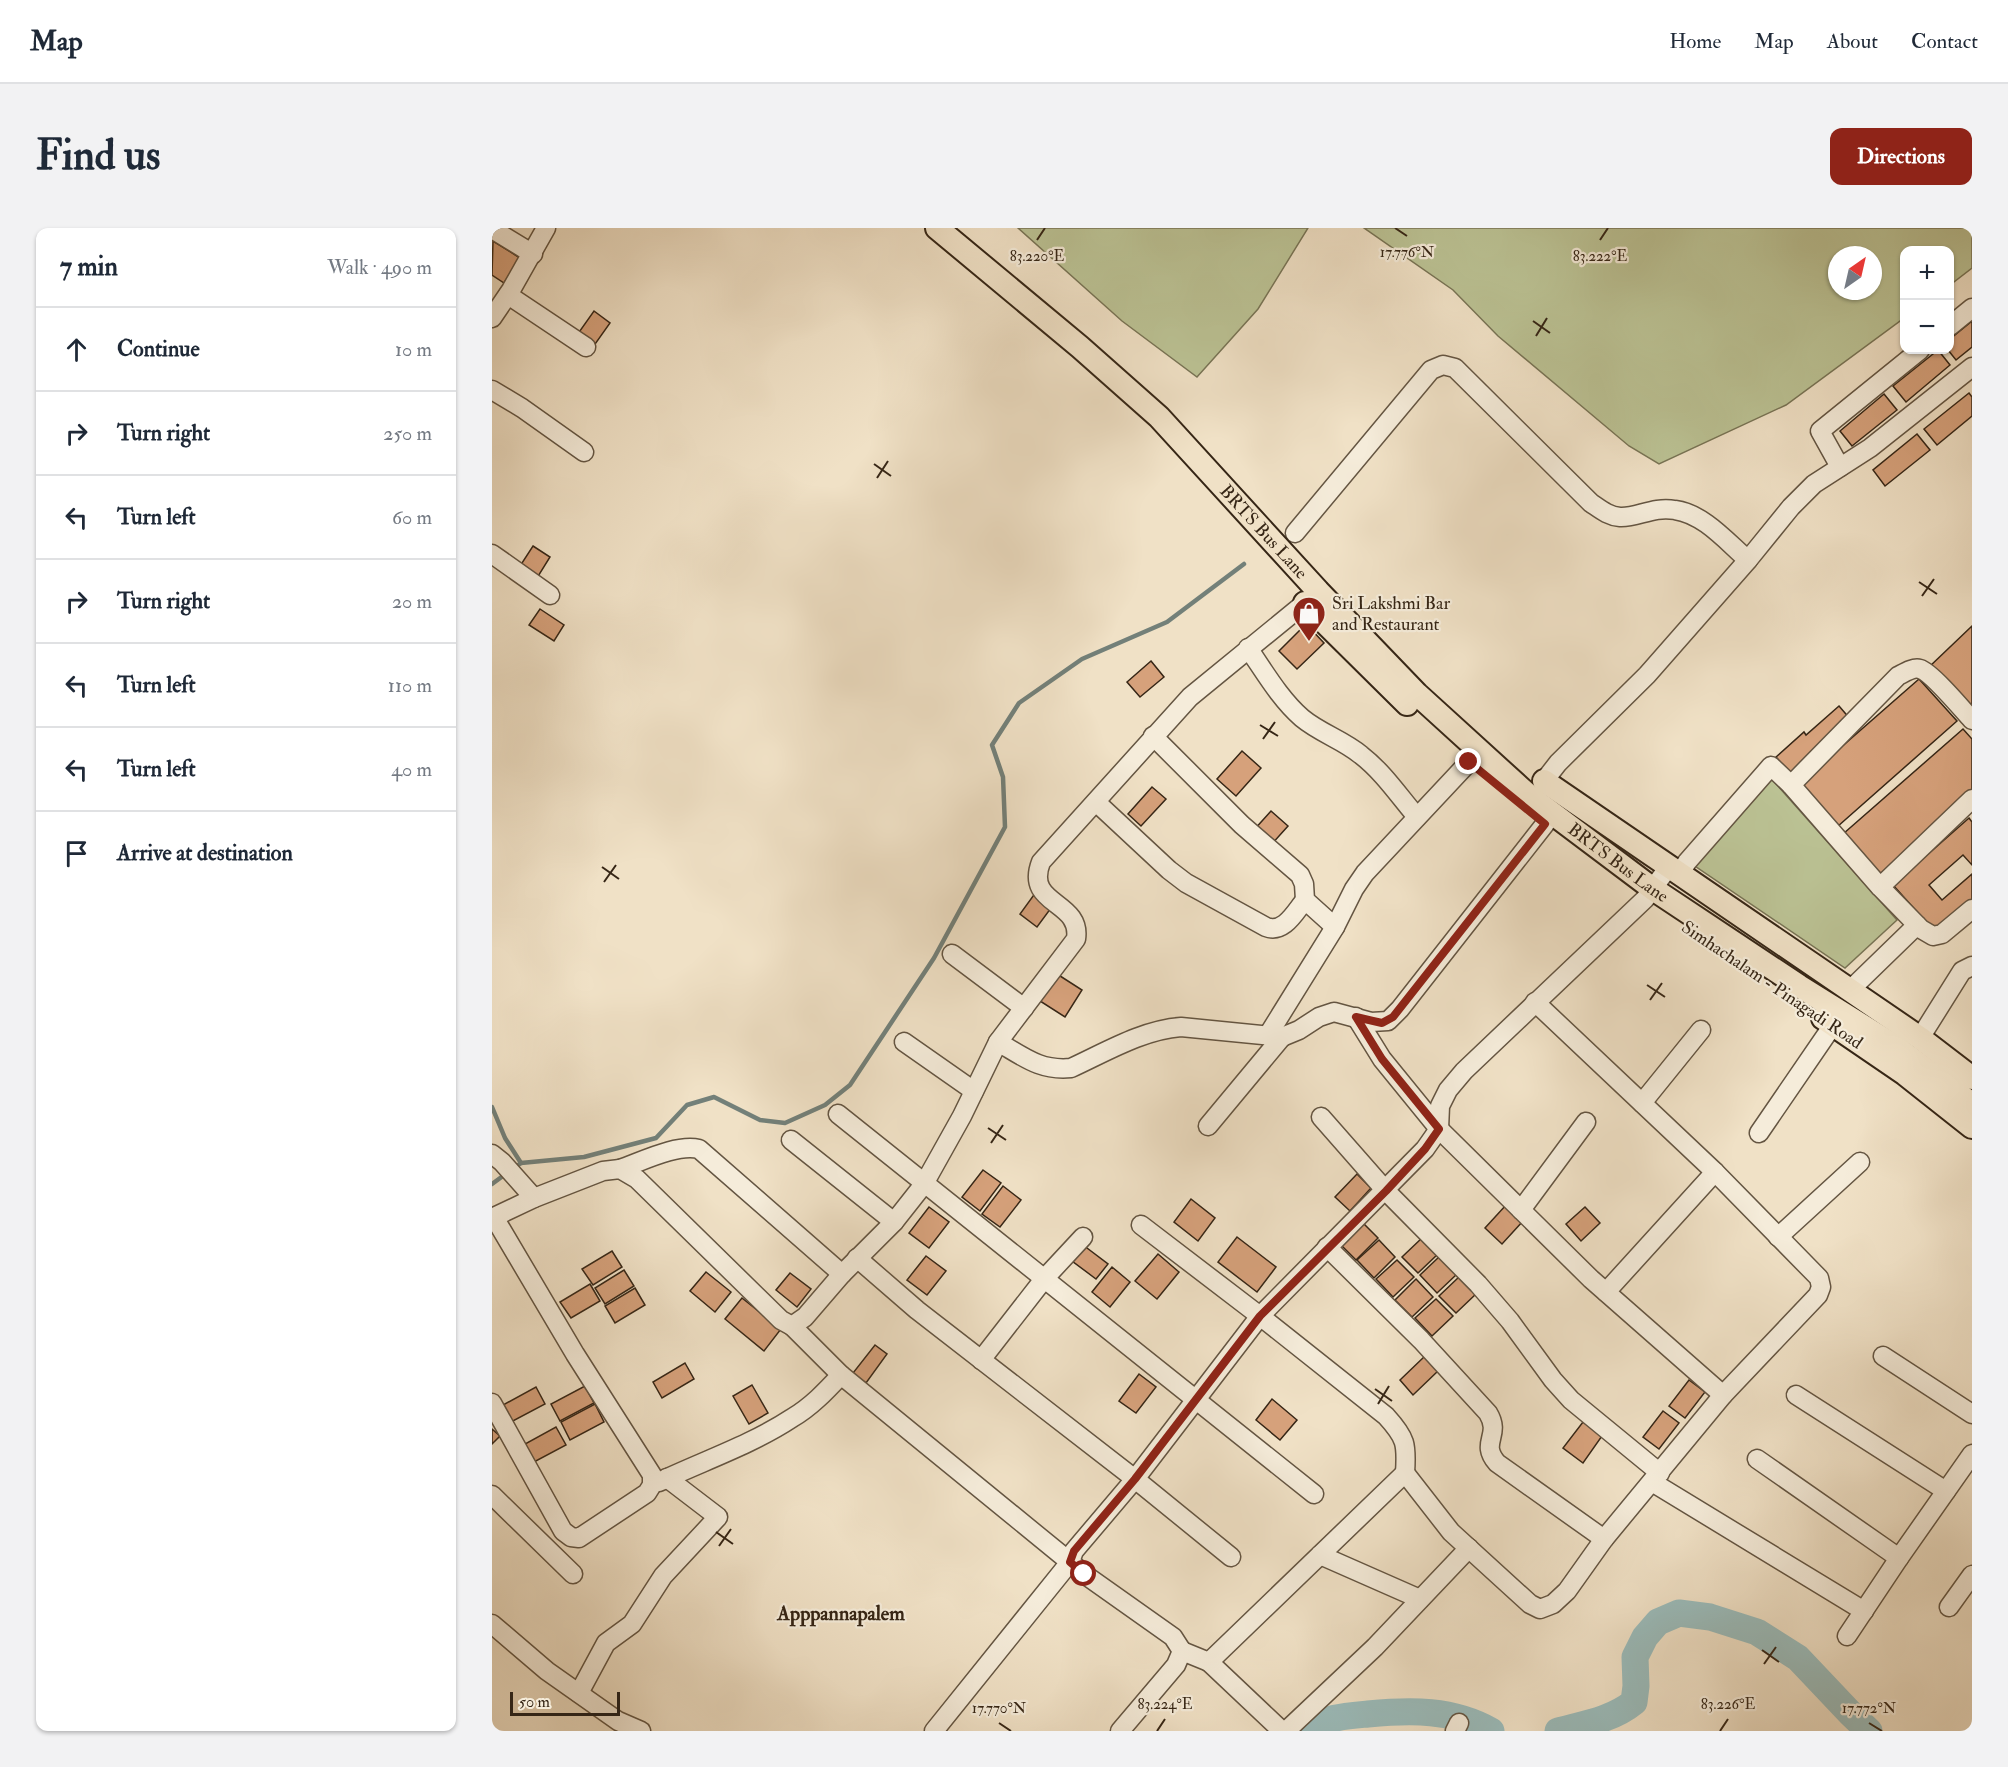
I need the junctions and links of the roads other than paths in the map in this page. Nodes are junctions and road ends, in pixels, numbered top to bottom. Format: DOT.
graph roads {
  1 [pos="546,228"];
  2 [pos="937,228"];
  3 [pos="492,229"];
  4 [pos="533,254"];
  5 [pos="508,295"];
  6 [pos="1972,308"];
  7 [pos="492,318"];
  8 [pos="1954,323"];
  9 [pos="586,347"];
  10 [pos="1915,354"];
  11 [pos="1972,367"];
  12 [pos="492,390"];
  13 [pos="584,452"];
  14 [pos="1840,467"];
  15 [pos="1295,533"];
  16 [pos="492,554"];
  17 [pos="1748,560"];
  18 [pos="550,595"];
  19 [pos="1305,603"];
  20 [pos="1248,648"];
  21 [pos="1970,715"];
  22 [pos="1153,736"];
  23 [pos="1469,762"];
  24 [pos="1544,781"];
  25 [pos="1791,785"];
  26 [pos="1096,802"];
  27 [pos="1969,806"];
  28 [pos="1417,817"];
  29 [pos="1545,824"];
  30 [pos="1674,871"];
  31 [pos="1880,887"];
  32 [pos="1649,894"];
  33 [pos="1305,900"];
  34 [pos="1972,909"];
  35 [pos="1917,925"];
  36 [pos="1335,927"];
  37 [pos="952,954"];
  38 [pos="1972,966"];
  39 [pos="1850,990"];
  40 [pos="1535,1002"];
  41 [pos="1024,1008"];
  42 [pos="1356,1017"];
  43 [pos="1833,1025"];
  44 [pos="1701,1030"];
  45 [pos="1275,1036"];
  46 [pos="1920,1038"];
  47 [pos="904,1042"];
  48 [pos="999,1042"];
  49 [pos="1972,1078"];
  50 [pos="974,1090"];
  51 [pos="1642,1103"];
  52 [pos="1972,1104"];
  53 [pos="838,1114"];
  54 [pos="1321,1117"];
  55 [pos="1586,1122"];
  56 [pos="1208,1126"];
  57 [pos="1972,1127"];
  58 [pos="1439,1129"];
  59 [pos="1759,1133"];
  60 [pos="791,1140"];
  61 [pos="497,1158"];
  62 [pos="1860,1162"];
  63 [pos="620,1169"];
  64 [pos="1715,1172"];
  65 [pos="924,1184"];
  66 [pos="1386,1191"];
  67 [pos="534,1198"];
  68 [pos="1521,1210"];
  69 [pos="493,1218"];
  70 [pos="894,1222"];
  71 [pos="1141,1225"];
  72 [pos="1083,1237"];
  73 [pos="1778,1237"];
  74 [pos="1327,1247"];
  75 [pos="857,1258"];
  76 [pos="842,1274"];
  77 [pos="1044,1279"];
  78 [pos="1606,1292"];
  79 [pos="1260,1316"];
  80 [pos="792,1326"];
  81 [pos="1883,1356"];
  82 [pos="981,1360"];
  83 [pos="841,1375"];
  84 [pos="1723,1395"];
  85 [pos="1796,1395"];
  86 [pos="1196,1399"];
  87 [pos="492,1403"];
  88 [pos="1972,1414"];
  89 [pos="1972,1454"];
  90 [pos="1757,1459"];
  91 [pos="1405,1473"];
  92 [pos="1656,1478"];
  93 [pos="1135,1479"];
  94 [pos="659,1482"];
  95 [pos="1946,1491"];
  96 [pos="1314,1494"];
  97 [pos="492,1495"];
  98 [pos="1604,1539"];
  99 [pos="1469,1548"];
  100 [pos="1320,1555"];
  101 [pos="1231,1557"];
  102 [pos="1899,1558"];
  103 [pos="1070,1562"];
  104 [pos="573,1574"];
  105 [pos="1972,1575"];
  106 [pos="1420,1599"];
  107 [pos="1949,1607"];
  108 [pos="1864,1611"];
  109 [pos="492,1624"];
  110 [pos="1848,1636"];
  111 [pos="1182,1651"];
  112 [pos="1209,1662"];
  113 [pos="579,1694"];
  114 [pos="641,1731"];
  115 [pos="934,1731"];
  116 [pos="1120,1731"];
  117 [pos="1284,1731"];
  1 -- 4 [label="street"];
  2 -- 32 [label="main road, BRTS Bus Lane"];
  3 -- 4 [label="street"];
  4 -- 5 [label="street"];
  5 -- 7 [label="street"];
  5 -- 9 [label="street"];
  6 -- 8 [label="street"];
  10 -- 14 [label="street"];
  11 -- 14 [label="street"];
  12 -- 13 [label="street"];
  14 -- 17 [label="street"];
  15 -- 17 [label="street"];
  16 -- 18 [label="street"];
  17 -- 24 [label="street"];
  19 -- 20 [label="street"];
  19 -- 23 [label="main road, Simhachalam - Pinagadi Road"];
  20 -- 22 [label="street"];
  20 -- 28 [label="street"];
  21 -- 25 [label="street"];
  22 -- 26 [label="street"];
  22 -- 33 [label="street"];
  23 -- 28 [label="street"];
  23 -- 29 [label="main road, Simhachalam - Pinagadi Road"];
  24 -- 30 [label="main road"];
  25 -- 30 [label="street"];
  25 -- 31 [label="street"];
  26 -- 33 [label="street"];
  26 -- 41 [label="street"];
  27 -- 31 [label="street"];
  28 -- 36 [label="street"];
  29 -- 32 [label="main road, Simhachalam - Pinagadi Road"];
  29 -- 42 [label="street"];
  30 -- 32 [label="street"];
  30 -- 39 [label="main road"];
  31 -- 35 [label="street"];
  32 -- 40 [label="street"];
  32 -- 43 [label="main road, Simhachalam - Pinagadi Road"];
  32 -- 52 [label="main road, BRTS Bus Lane"];
  33 -- 36 [label="street"];
  34 -- 35 [label="street"];
  35 -- 39 [label="street"];
  36 -- 45 [label="street"];
  37 -- 41 [label="street"];
  38 -- 46 [label="street"];
  39 -- 46 [label="main road"];
  40 -- 51 [label="street"];
  40 -- 58 [label="street"];
  41 -- 48 [label="street"];
  42 -- 45 [label="street"];
  42 -- 58 [label="street"];
  43 -- 57 [label="main road, Simhachalam - Pinagadi Road"];
  43 -- 59 [label="street"];
  44 -- 51 [label="street"];
  45 -- 48 [label="street"];
  45 -- 56 [label="street"];
  46 -- 49 [label="main road"];
  47 -- 50 [label="street"];
  48 -- 50 [label="street"];
  50 -- 65 [label="street"];
  51 -- 64 [label="street"];
  53 -- 65 [label="street"];
  54 -- 66 [label="street"];
  55 -- 68 [label="street"];
  58 -- 66 [label="street"];
  58 -- 68 [label="street"];
  60 -- 70 [label="street"];
  61 -- 67 [label="street"];
  62 -- 73 [label="street"];
  63 -- 67 [label="street"];
  63 -- 76 [label="street"];
  63 -- 80 [label="street"];
  64 -- 73 [label="street"];
  64 -- 78 [label="street"];
  65 -- 70 [label="street"];
  65 -- 77 [label="street"];
  66 -- 74 [label="street"];
  66 -- 92 [label="street"];
  67 -- 69 [label="street"];
  68 -- 78 [label="street"];
  69 -- 94 [label="street"];
  70 -- 75 [label="street"];
  71 -- 79 [label="street"];
  72 -- 77 [label="street"];
  73 -- 84 [label="street"];
  74 -- 79 [label="street"];
  74 -- 98 [label="street"];
  75 -- 76 [label="street"];
  75 -- 82 [label="street"];
  76 -- 80 [label="street"];
  77 -- 82 [label="street"];
  77 -- 86 [label="street"];
  78 -- 84 [label="street"];
  79 -- 86 [label="street"];
  79 -- 91 [label="street"];
  80 -- 83 [label="street"];
  81 -- 88 [label="street"];
  82 -- 93 [label="street"];
  83 -- 94 [label="street"];
  83 -- 103 [label="street"];
  84 -- 92 [label="street"];
  85 -- 95 [label="street"];
  86 -- 93 [label="street"];
  86 -- 96 [label="street"];
  87 -- 94 [label="street"];
  89 -- 95 [label="street"];
  90 -- 102 [label="street"];
  91 -- 99 [label="street"];
  91 -- 100 [label="street"];
  92 -- 98 [label="street"];
  92 -- 108 [label="street"];
  93 -- 101 [label="street"];
  93 -- 103 [label="street"];
  94 -- 113 [label="street"];
  95 -- 102 [label="street"];
  97 -- 104 [label="street"];
  98 -- 99 [label="street"];
  99 -- 106 [label="street"];
  100 -- 106 [label="street"];
  100 -- 112 [label="street"];
  102 -- 108 [label="street"];
  103 -- 111 [label="street"];
  103 -- 115 [label="street"];
  105 -- 107 [label="street"];
  106 -- 117 [label="street"];
  108 -- 110 [label="street"];
  109 -- 113 [label="street"];
  111 -- 112 [label="street"];
  111 -- 116 [label="street"];
  112 -- 117 [label="street"];
  113 -- 114 [label="street"];
}
